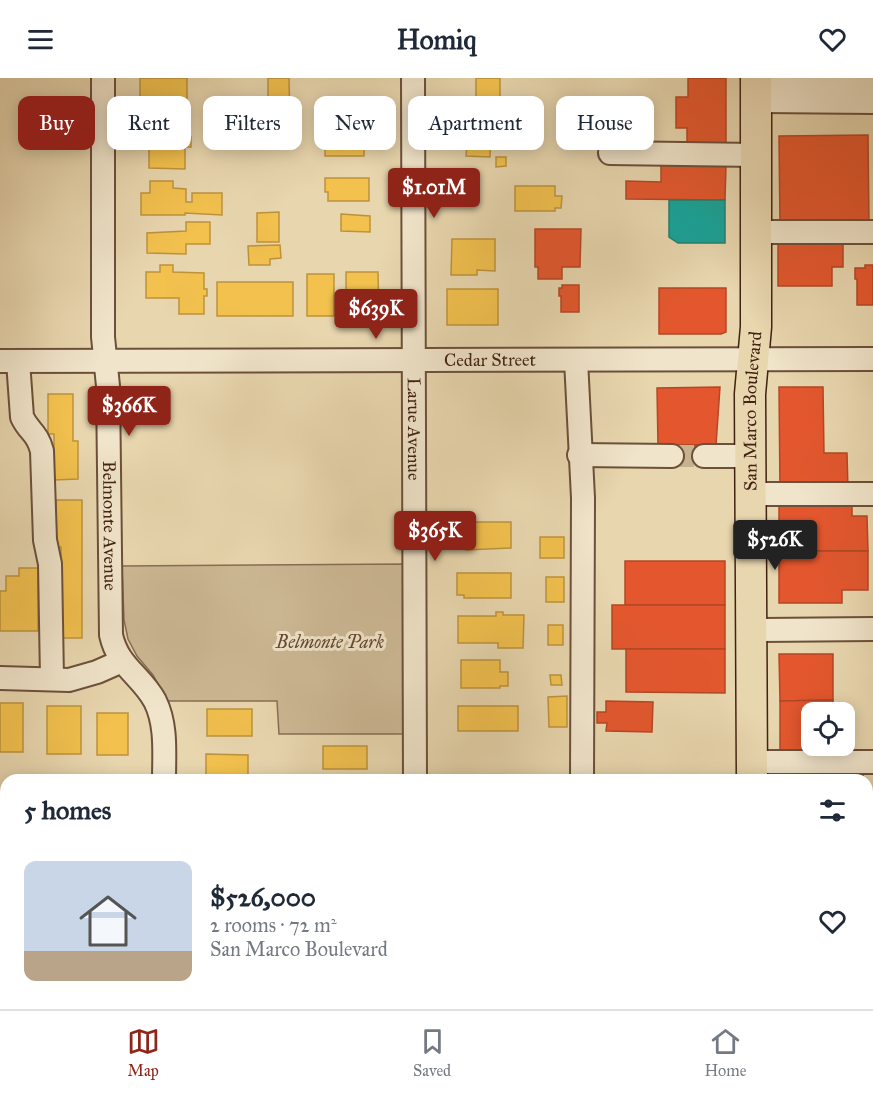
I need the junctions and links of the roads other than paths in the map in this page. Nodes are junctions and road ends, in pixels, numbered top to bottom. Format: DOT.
graph roads {
  1 [pos="103,78"];
  2 [pos="413,78"];
  3 [pos="839,79"];
  4 [pos="873,80"];
  5 [pos="756,86"];
  6 [pos="873,102"];
  7 [pos="610,153"];
  8 [pos="756,155"];
  9 [pos="756,232"];
  10 [pos="873,232"];
  11 [pos="873,359"];
  12 [pos="576,360"];
  13 [pos="753,360"];
  14 [pos="9,361"];
  15 [pos="106,361"];
  16 [pos="414,361"];
  17 [pos="579,456"];
  18 [pos="672,456"];
  19 [pos="704,456"];
  20 [pos="750,456"];
  21 [pos="750,494"];
  22 [pos="873,494"];
  23 [pos="873,629"];
  24 [pos="751,630"];
  25 [pos="122,662"];
  26 [pos="0,678"];
  27 [pos="52,679"];
  28 [pos="873,762"];
  29 [pos="752,771"];
  30 [pos="164,774"];
  31 [pos="415,774"];
  32 [pos="582,774"];
  1 -- 15 [label="street, Belmonte Avenue"];
  2 -- 16 [label="street, Larue Avenue"];
  3 -- 4 [label="street"];
  3 -- 5 [label="street"];
  5 -- 6 [label="street"];
  5 -- 8 [label="main road, San Marco Boulevard"];
  7 -- 8 [label="street"];
  8 -- 9 [label="main road, San Marco Boulevard"];
  9 -- 10 [label="street"];
  9 -- 13 [label="main road, San Marco Boulevard"];
  11 -- 13 [label="street, Cedar Street"];
  12 -- 13 [label="street, Cedar Street"];
  12 -- 16 [label="street, Cedar Street"];
  12 -- 17 [label="street"];
  13 -- 20 [label="main road, San Marco Boulevard"];
  14 -- 15 [label="street, Cedar Street"];
  14 -- 27 [label="street"];
  15 -- 16 [label="street, Cedar Street"];
  15 -- 25 [label="street, Belmonte Avenue"];
  16 -- 31 [label="street, Larue Avenue"];
  17 -- 18 [label="street"];
  17 -- 32 [label="street"];
  19 -- 20 [label="street"];
  20 -- 21 [label="main road, San Marco Boulevard"];
  21 -- 22 [label="street"];
  21 -- 24 [label="main road, San Marco Boulevard"];
  23 -- 24 [label="street"];
  24 -- 29 [label="main road, San Marco Boulevard"];
  25 -- 27 [label="street"];
  25 -- 30 [label="street, Belmonte Avenue"];
  26 -- 27 [label="street"];
  28 -- 29 [label="street"];
}
